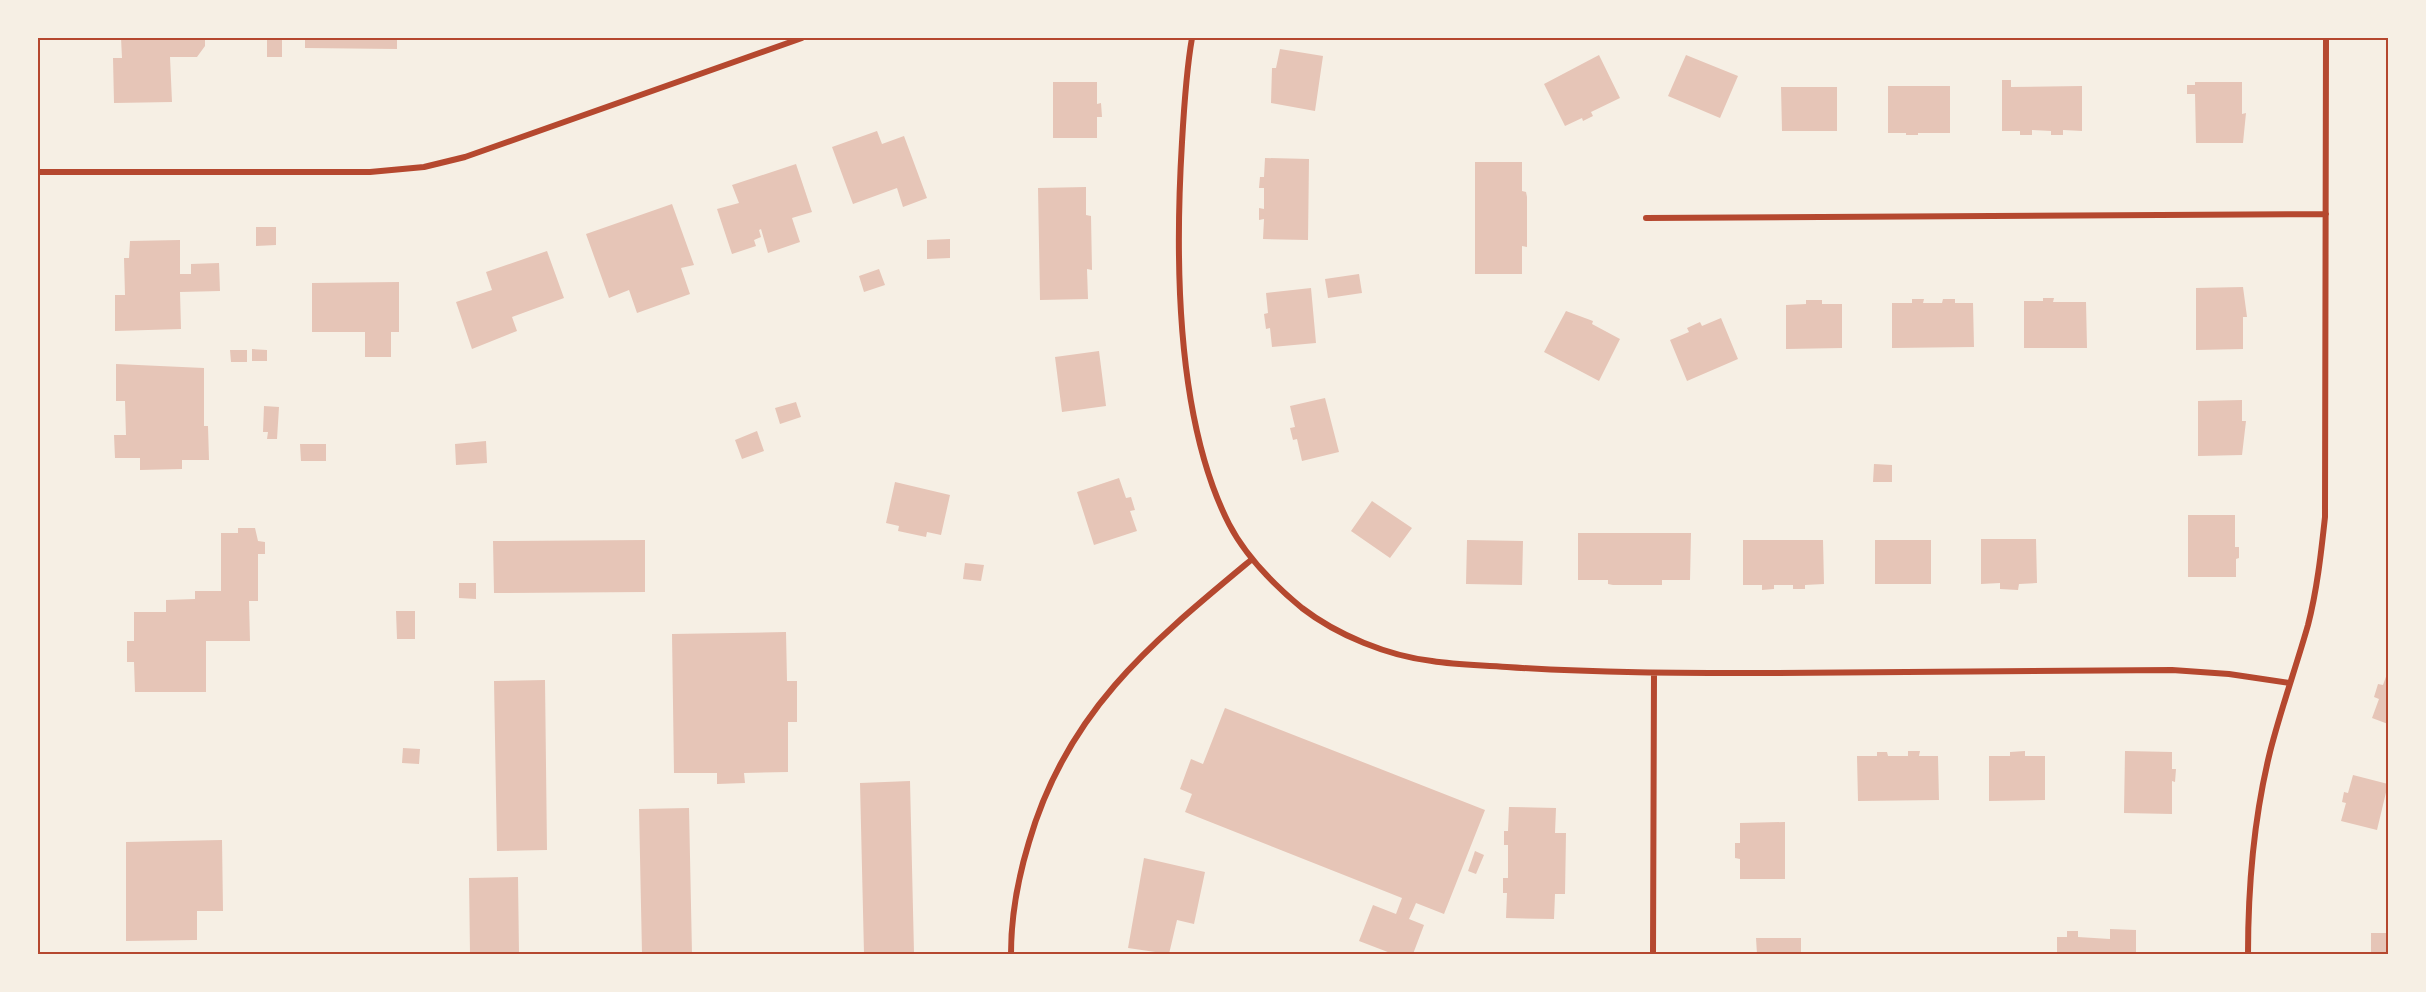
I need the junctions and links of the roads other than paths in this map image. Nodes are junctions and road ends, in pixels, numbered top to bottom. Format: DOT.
graph roads {
  1 [pos="802,38"];
  2 [pos="1192,38"];
  3 [pos="2326,38"];
  4 [pos="38,172"];
  5 [pos="2326,214"];
  6 [pos="1646,218"];
  7 [pos="1251,560"];
  8 [pos="1654,673"];
  9 [pos="2290,683"];
  10 [pos="1011,954"];
  11 [pos="1653,954"];
  12 [pos="2248,954"];
  1 -- 4 [label="street"];
  2 -- 7 [label="street"];
  3 -- 5 [label="street"];
  5 -- 6 [label="street"];
  5 -- 9 [label="street"];
  7 -- 8 [label="street"];
  7 -- 10 [label="street"];
  8 -- 9 [label="street"];
  8 -- 11 [label="street"];
  9 -- 12 [label="street"];
}
